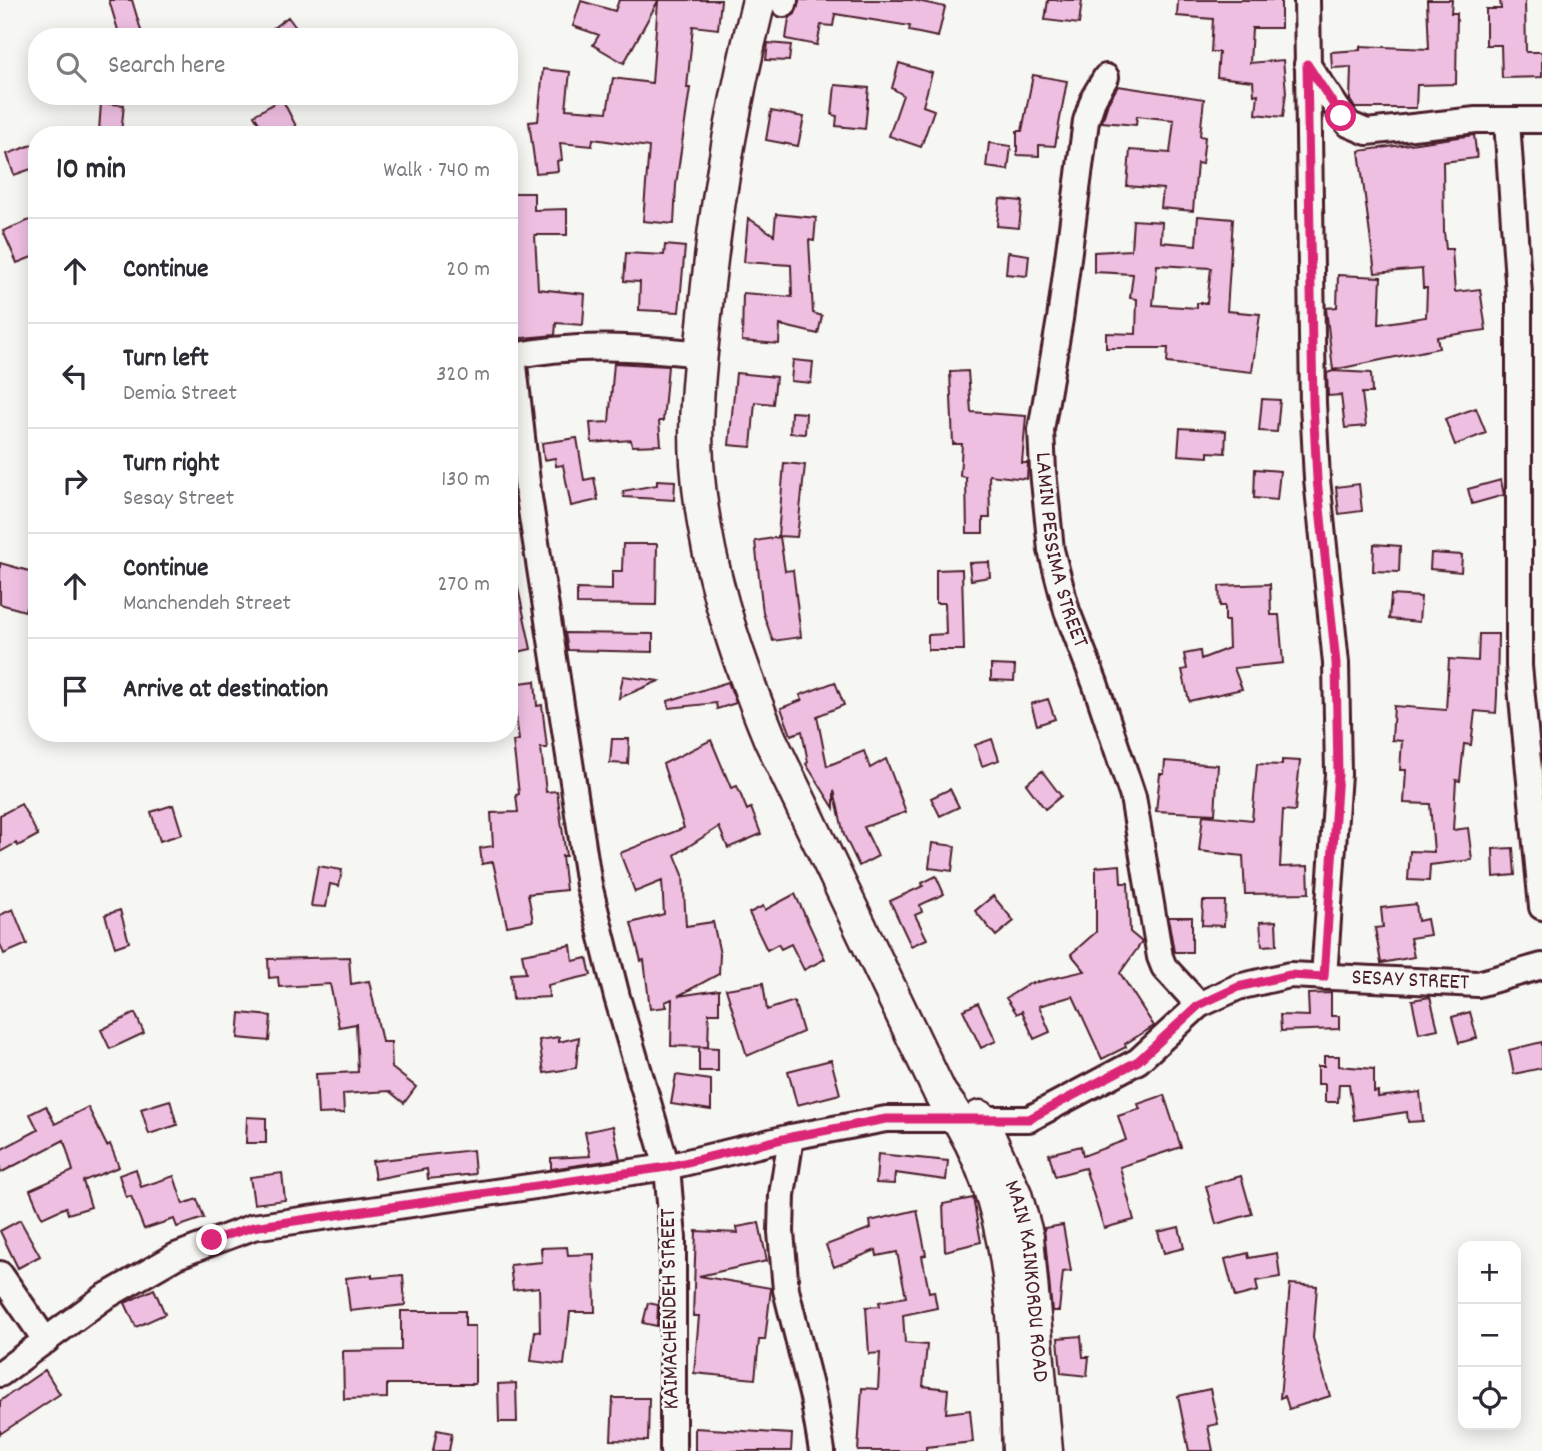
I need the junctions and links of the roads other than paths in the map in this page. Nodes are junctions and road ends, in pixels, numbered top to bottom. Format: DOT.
graph roads {
  1 [pos="1307,0"];
  2 [pos="776,1"];
  3 [pos="1307,64"];
  4 [pos="1106,77"];
  5 [pos="1542,120"];
  6 [pos="1507,122"];
  7 [pos="701,354"];
  8 [pos="518,355"];
  9 [pos="518,389"];
  10 [pos="1542,907"];
  11 [pos="1542,966"];
  12 [pos="1324,977"];
  13 [pos="1199,1005"];
  14 [pos="971,1119"];
  15 [pos="791,1137"];
  16 [pos="667,1167"];
  17 [pos="0,1274"];
  18 [pos="46,1341"];
  19 [pos="0,1374"];
  20 [pos="673,1451"];
  21 [pos="822,1451"];
  22 [pos="1019,1451"];
  23 [pos="1046,1451"];
  1 -- 3 [label="street"];
  2 -- 7 [label="main road"];
  3 -- 6 [label="street"];
  3 -- 12 [label="street"];
  4 -- 13 [label="street, LAMIN PESSIMA STREET"];
  5 -- 6 [label="street"];
  6 -- 10 [label="street"];
  7 -- 8 [label="street, KAIMACHENDEH STREET"];
  7 -- 14 [label="main road"];
  9 -- 16 [label="street, KAIMACHENDEH STREET"];
  11 -- 12 [label="street, SESAY STREET"];
  12 -- 13 [label="street, SESAY STREET"];
  13 -- 14 [label="street, SESAY STREET"];
  14 -- 15 [label="street, SESAY STREET"];
  14 -- 22 [label="main road"];
  14 -- 23 [label="main road, MAIN KAINKORDU ROAD"];
  15 -- 16 [label="street, SESAY STREET"];
  15 -- 21 [label="street"];
  16 -- 18 [label="street, SESAY STREET"];
  16 -- 20 [label="street, KAIMACHENDEH STREET"];
  17 -- 18 [label="street"];
  18 -- 19 [label="street, SESAY STREET"];
}
